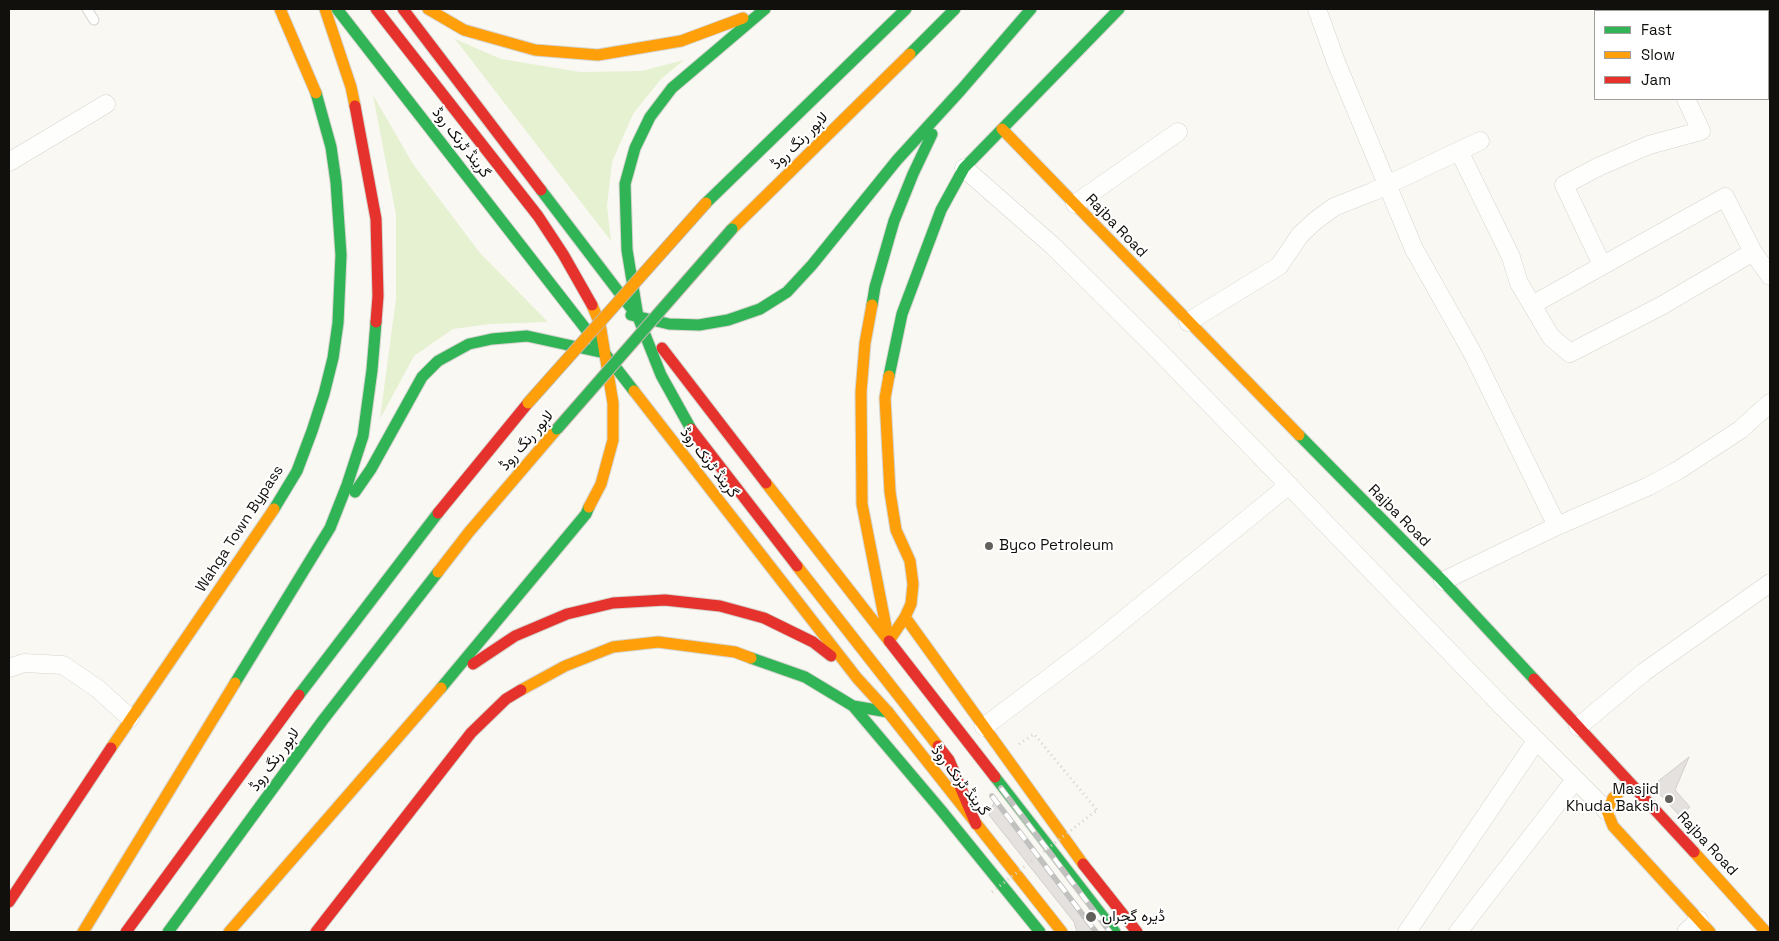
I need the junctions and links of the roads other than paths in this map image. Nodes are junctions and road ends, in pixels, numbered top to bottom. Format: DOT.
graph roads {
  1 [pos="87,9"];
  2 [pos="280,9"];
  3 [pos="326,9"];
  4 [pos="337,9"];
  5 [pos="376,9"];
  6 [pos="403,9"];
  7 [pos="428,9"];
  8 [pos="906,9"];
  9 [pos="955,9"];
  10 [pos="1031,9"];
  11 [pos="1119,9"];
  12 [pos="1317,9"];
  13 [pos="763,10"];
  14 [pos="94,20"];
  15 [pos="1686,100"];
  16 [pos="106,104"];
  17 [pos="946,106"];
  18 [pos="1002,129"];
  19 [pos="1178,132"];
  20 [pos="1480,141"];
  21 [pos="1459,151"];
  22 [pos="9,162"];
  23 [pos="964,168"];
  24 [pos="1386,185"];
  25 [pos="1074,204"];
  26 [pos="1753,252"];
  27 [pos="1602,265"];
  28 [pos="539,268"];
  29 [pos="1770,276"];
  30 [pos="588,296"];
  31 [pos="1532,305"];
  32 [pos="638,317"];
  33 [pos="1188,322"];
  34 [pos="604,353"];
  35 [pos="661,375"];
  36 [pos="698,396"];
  37 [pos="1770,403"];
  38 [pos="1289,485"];
  39 [pos="1557,526"];
  40 [pos="330,528"];
  41 [pos="1443,582"];
  42 [pos="1770,583"];
  43 [pos="905,617"];
  44 [pos="889,641"];
  45 [pos="9,668"];
  46 [pos="857,678"];
  47 [pos="441,688"];
  48 [pos="853,706"];
  49 [pos="888,712"];
  50 [pos="130,718"];
  51 [pos="984,727"];
  52 [pos="1578,727"];
  53 [pos="1536,741"];
  54 [pos="1575,780"];
  55 [pos="1629,783"];
  56 [pos="1610,819"];
  57 [pos="976,824"];
  58 [pos="1092,876"];
  59 [pos="9,902"];
  60 [pos="1141,920"];
  61 [pos="1698,928"];
  62 [pos="82,932"];
  63 [pos="126,932"];
  64 [pos="168,932"];
  65 [pos="229,932"];
  66 [pos="316,932"];
  67 [pos="1040,932"];
  68 [pos="1062,932"];
  69 [pos="1115,932"];
  70 [pos="1137,932"];
  71 [pos="1407,932"];
  72 [pos="1458,932"];
  73 [pos="1766,932"];
  1 -- 14 [label="lane"];
  2 -- 50 [label="main road, Wahga Town Bypass"];
  3 -- 40 [label="main road"];
  4 -- 28 [label="main road, گرینڈ ٹرنک روڈ"];
  5 -- 30 [label="main road"];
  6 -- 32 [label="main road, گرینڈ ٹرنک روڈ"];
  7 -- 13 [label="main road"];
  8 -- 63 [label="main road, لاہور رنگ روڈ, bridge"];
  9 -- 64 [label="main road, لاہور رنگ روڈ, bridge"];
  10 -- 17 [label="main road"];
  11 -- 18 [label="main road"];
  12 -- 24 [label="street"];
  13 -- 32 [label="main road"];
  15 -- 27 [label="street"];
  16 -- 22 [label="street"];
  17 -- 32 [label="main road"];
  17 -- 44 [label="main road"];
  18 -- 23 [label="main road"];
  18 -- 25 [label="main road, Rajba Road"];
  19 -- 25 [label="street"];
  20 -- 21 [label="street"];
  21 -- 24 [label="street"];
  21 -- 31 [label="street"];
  23 -- 38 [label="street"];
  23 -- 43 [label="main road"];
  24 -- 33 [label="street"];
  24 -- 39 [label="street"];
  25 -- 33 [label="main road, Rajba Road"];
  26 -- 27 [label="street"];
  26 -- 29 [label="street"];
  26 -- 31 [label="street"];
  27 -- 31 [label="street"];
  28 -- 30 [label="main road"];
  28 -- 34 [label="main road, گرینڈ ٹرنک روڈ"];
  30 -- 32 [label="main road"];
  30 -- 34 [label="main road"];
  32 -- 35 [label="main road"];
  32 -- 36 [label="main road, گرینڈ ٹرنک روڈ"];
  33 -- 41 [label="main road, Rajba Road"];
  34 -- 35 [label="main road"];
  34 -- 40 [label="main road"];
  34 -- 46 [label="main road, گرینڈ ٹرنک روڈ"];
  34 -- 47 [label="main road"];
  35 -- 36 [label="main road"];
  35 -- 57 [label="main road"];
  36 -- 44 [label="main road, گرینڈ ٹرنک روڈ"];
  37 -- 39 [label="street"];
  38 -- 51 [label="street"];
  38 -- 53 [label="street"];
  39 -- 41 [label="street"];
  40 -- 62 [label="main road"];
  41 -- 52 [label="main road, Rajba Road"];
  42 -- 52 [label="street"];
  43 -- 44 [label="main road"];
  43 -- 51 [label="main road"];
  44 -- 69 [label="main road, گرینڈ ٹرنک روڈ"];
  45 -- 50 [label="street"];
  46 -- 47 [label="main road"];
  46 -- 49 [label="main road, گرینڈ ٹرنک روڈ"];
  47 -- 65 [label="main road"];
  48 -- 49 [label="main road"];
  48 -- 66 [label="main road"];
  48 -- 67 [label="main road"];
  49 -- 57 [label="main road, گرینڈ ٹرنک روڈ"];
  50 -- 59 [label="main road, Wahga Town Bypass"];
  51 -- 58 [label="main road"];
  52 -- 55 [label="main road, Rajba Road"];
  53 -- 54 [label="street"];
  53 -- 71 [label="street"];
  54 -- 56 [label="street"];
  54 -- 72 [label="street"];
  55 -- 56 [label="main road"];
  55 -- 73 [label="main road, Rajba Road"];
  56 -- 61 [label="main road"];
  57 -- 68 [label="main road, گرینڈ ٹرنک روڈ"];
  58 -- 60 [label="main road"];
  58 -- 70 [label="main road"];
}
